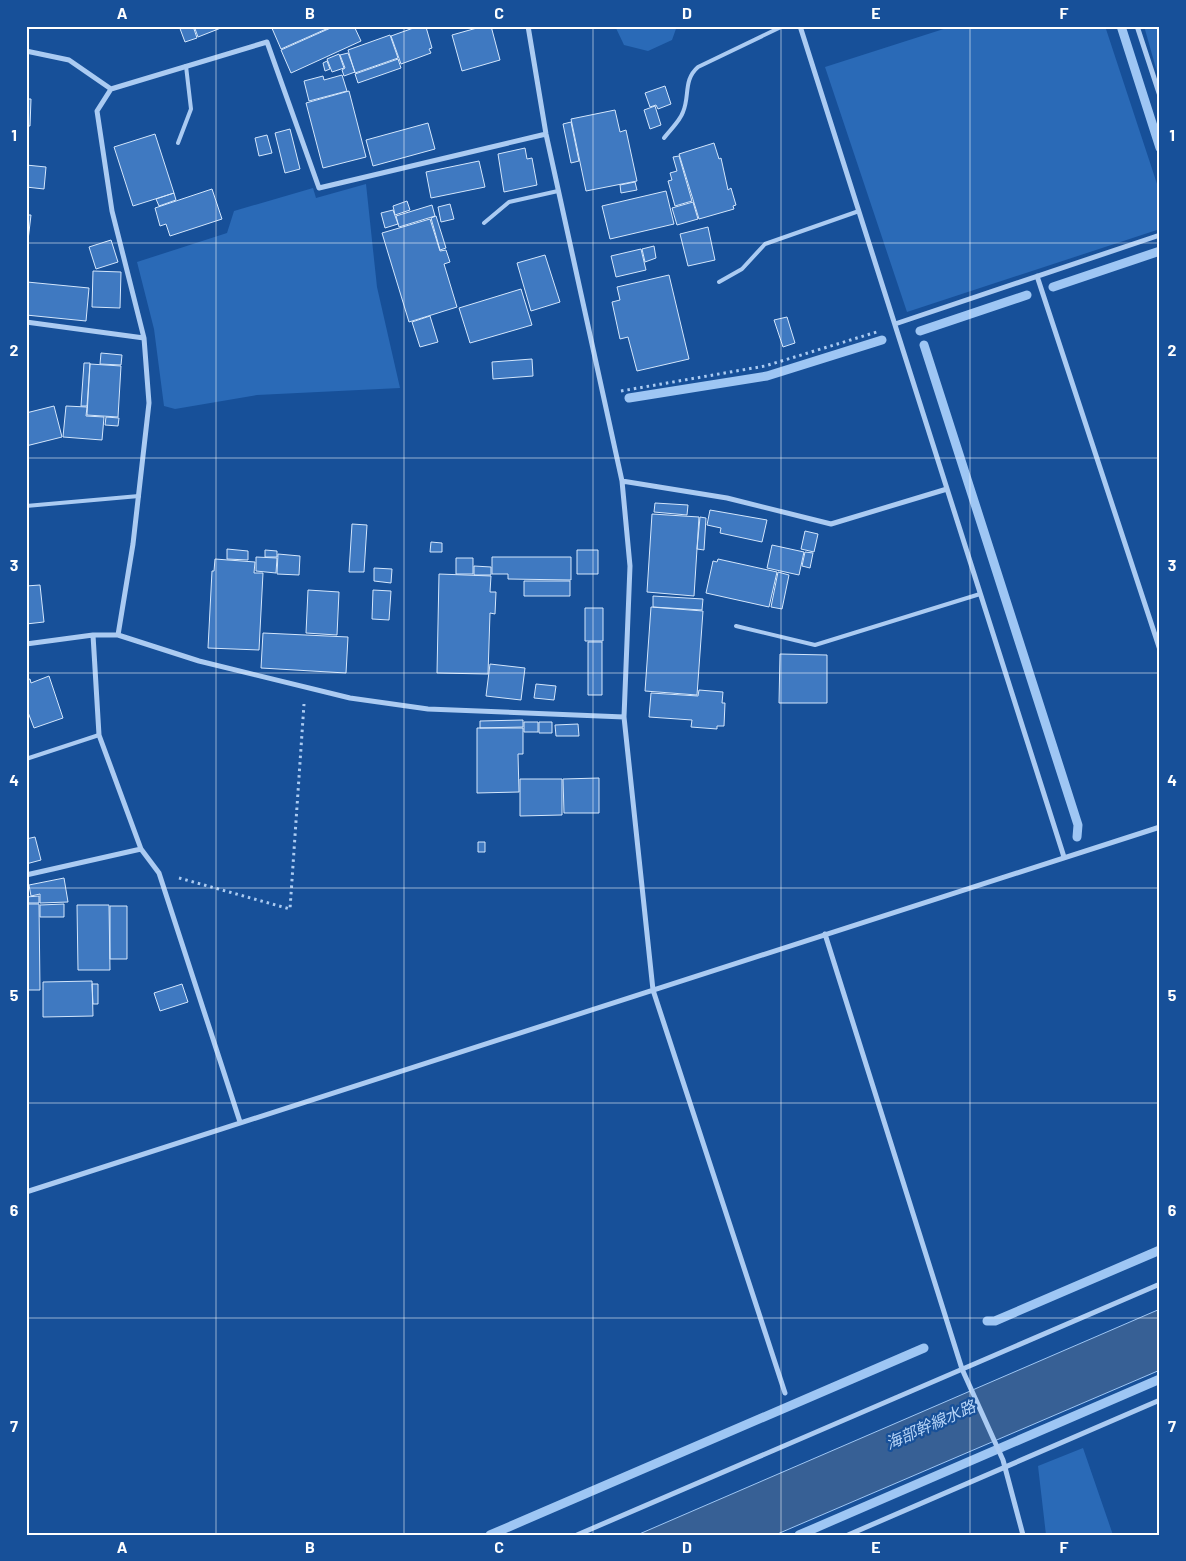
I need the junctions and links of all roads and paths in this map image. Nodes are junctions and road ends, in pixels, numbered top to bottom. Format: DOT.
graph roads {
  1 [pos="528,26"];
  2 [pos="783,26"];
  3 [pos="800,26"];
  4 [pos="1137,26"];
  5 [pos="26,51"];
  6 [pos="186,66"];
  7 [pos="111,89"];
  8 [pos="1160,96"];
  9 [pos="546,134"];
  10 [pos="664,138"];
  11 [pos="178,143"];
  12 [pos="558,191"];
  13 [pos="859,212"];
  14 [pos="484,223"];
  15 [pos="1160,235"];
  16 [pos="1037,276"];
  17 [pos="719,282"];
  18 [pos="26,322"];
  19 [pos="895,325"];
  20 [pos="144,338"];
  21 [pos="603,394"];
  22 [pos="622,481"];
  23 [pos="947,489"];
  24 [pos="139,496"];
  25 [pos="26,506"];
  26 [pos="980,594"];
  27 [pos="736,626"];
  28 [pos="93,635"];
  29 [pos="118,635"];
  30 [pos="26,644"];
  31 [pos="1160,650"];
  32 [pos="306,687"];
  33 [pos="624,717"];
  34 [pos="99,735"];
  35 [pos="26,759"];
  36 [pos="1160,826"];
  37 [pos="141,849"];
  38 [pos="1064,857"];
  39 [pos="159,873"];
  40 [pos="26,875"];
  41 [pos="825,934"];
  42 [pos="653,990"];
  43 [pos="240,1122"];
  44 [pos="26,1192"];
  45 [pos="1160,1284"];
  46 [pos="962,1369"];
  47 [pos="785,1393"];
  48 [pos="1160,1400"];
  49 [pos="1003,1468"];
  50 [pos="577,1535"];
  51 [pos="848,1535"];
  52 [pos="1023,1535"];
  1 -- 9 [label="street"];
  2 -- 10 [label="lane"];
  3 -- 13 [label="street"];
  4 -- 8 [label="street"];
  5 -- 7 [label="street"];
  6 -- 7 [label="street"];
  6 -- 9 [label="street"];
  6 -- 11 [label="lane"];
  7 -- 20 [label="street"];
  9 -- 12 [label="street"];
  12 -- 14 [label="lane"];
  12 -- 21 [label="street"];
  13 -- 17 [label="lane"];
  13 -- 19 [label="street"];
  15 -- 16 [label="street"];
  16 -- 19 [label="street"];
  16 -- 31 [label="street"];
  18 -- 20 [label="street"];
  19 -- 21 [label="path"];
  19 -- 23 [label="street"];
  20 -- 24 [label="street"];
  21 -- 22 [label="street"];
  22 -- 23 [label="street"];
  22 -- 33 [label="street"];
  23 -- 26 [label="street"];
  24 -- 25 [label="lane"];
  24 -- 29 [label="street"];
  26 -- 27 [label="lane"];
  26 -- 38 [label="street"];
  28 -- 29 [label="street"];
  28 -- 30 [label="street"];
  28 -- 34 [label="street"];
  29 -- 32 [label="street"];
  32 -- 33 [label="street"];
  32 -- 39 [label="path"];
  33 -- 42 [label="street"];
  34 -- 35 [label="lane"];
  34 -- 37 [label="street"];
  36 -- 38 [label="street"];
  37 -- 39 [label="street"];
  37 -- 40 [label="street"];
  38 -- 41 [label="street"];
  39 -- 43 [label="street"];
  41 -- 42 [label="street"];
  41 -- 46 [label="street"];
  42 -- 43 [label="street"];
  42 -- 47 [label="street"];
  43 -- 44 [label="street"];
  45 -- 46 [label="street"];
  46 -- 49 [label="street"];
  46 -- 50 [label="street"];
  48 -- 49 [label="street"];
  49 -- 51 [label="street"];
  49 -- 52 [label="street"];
}
